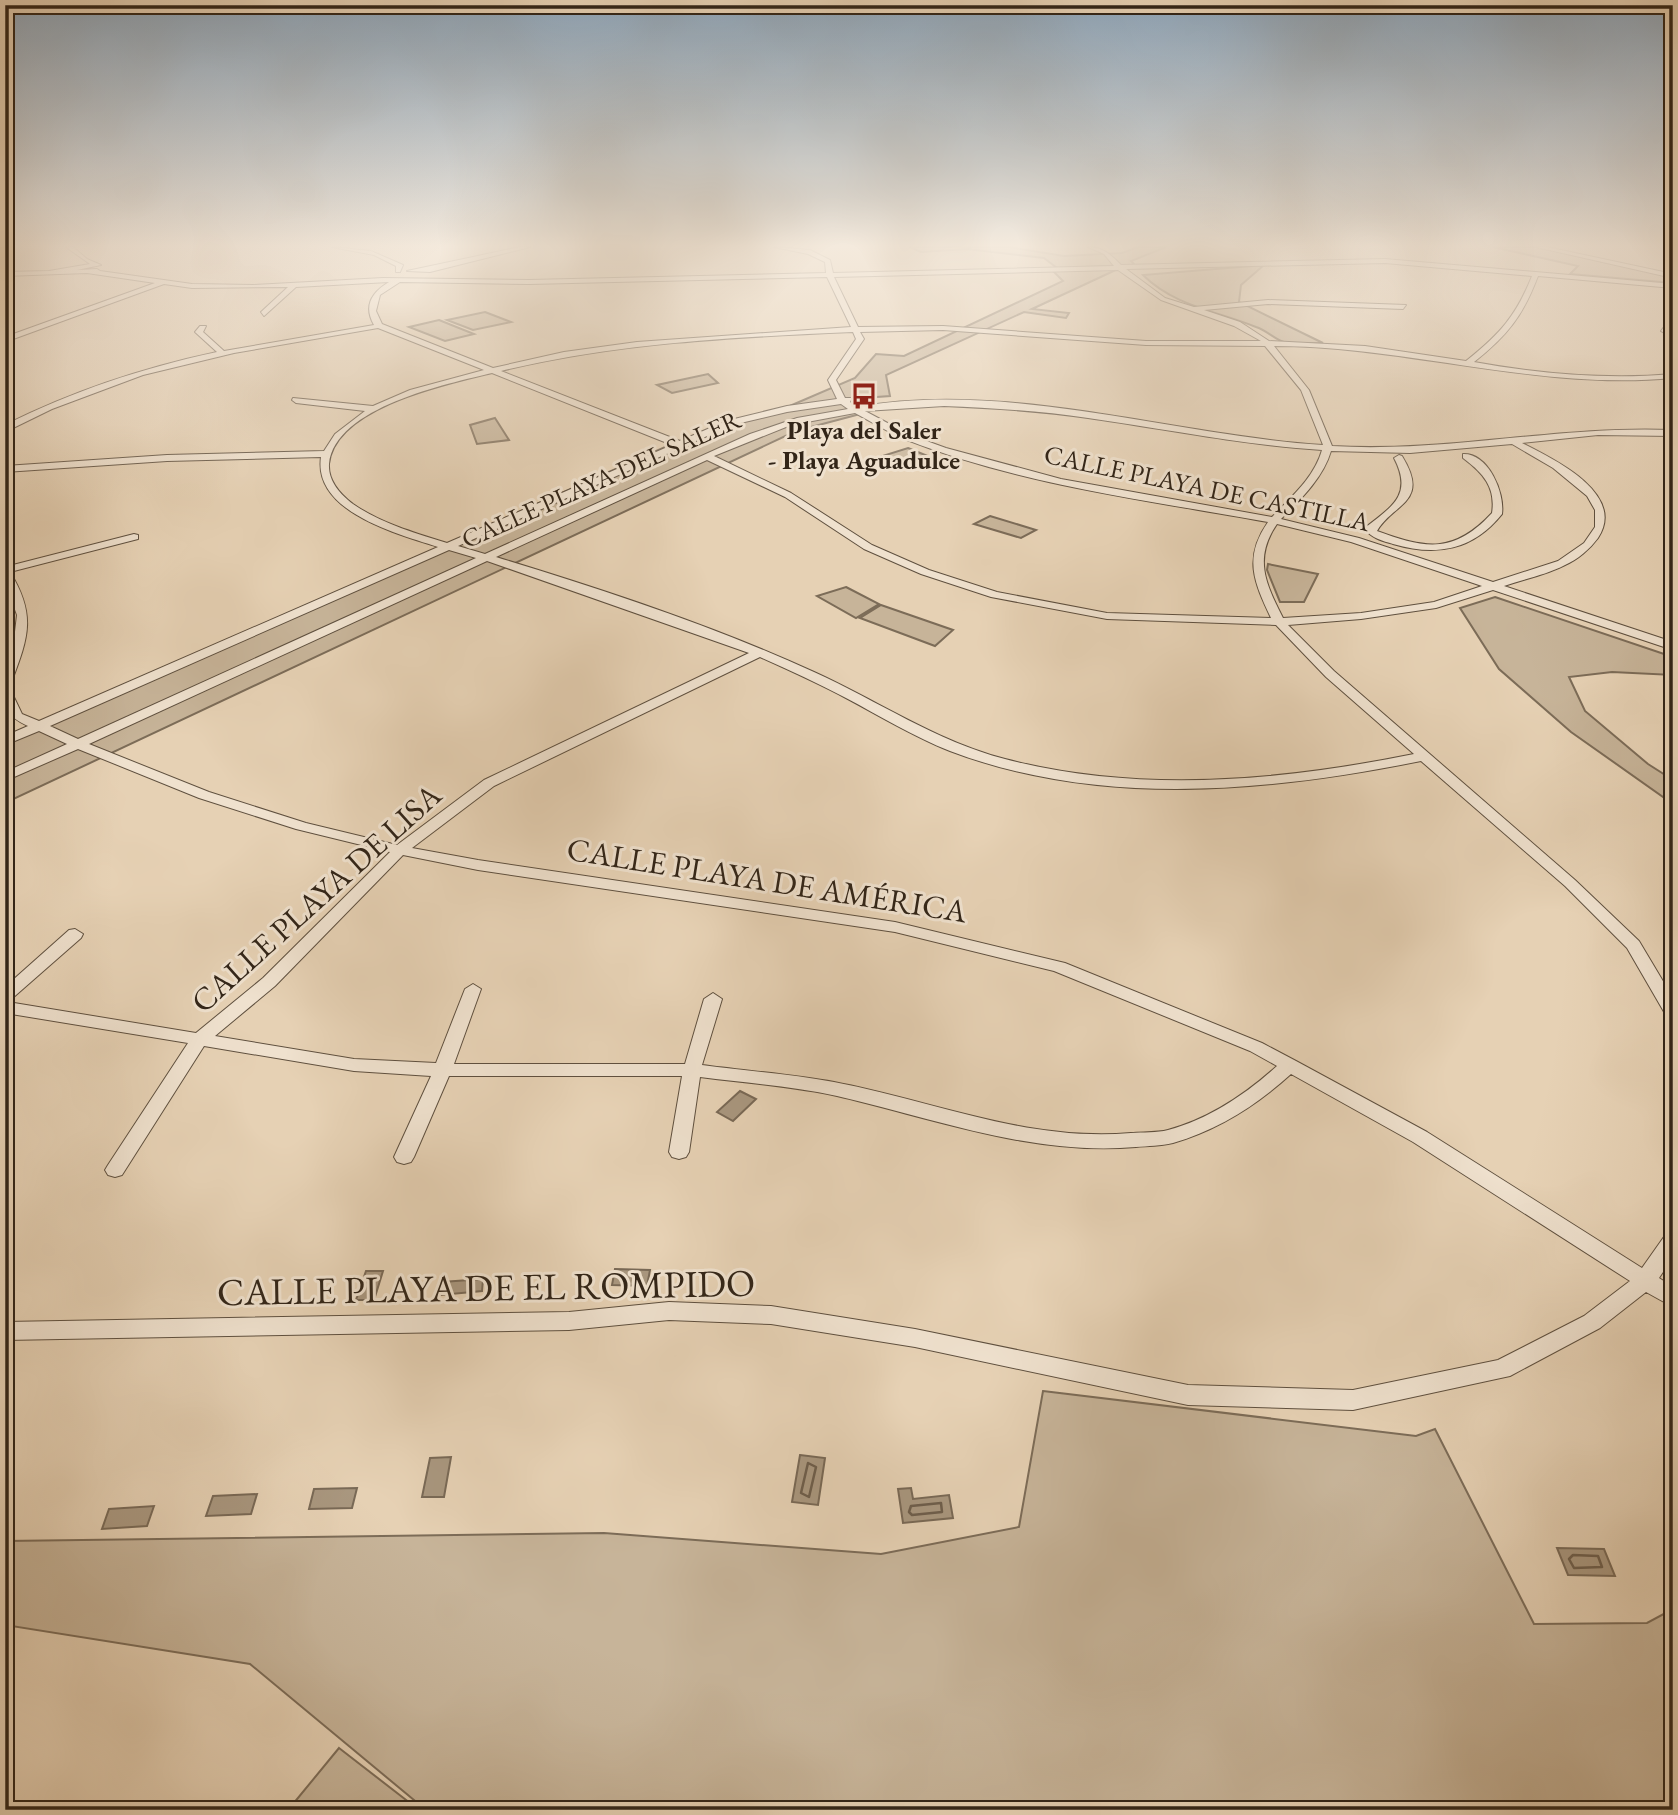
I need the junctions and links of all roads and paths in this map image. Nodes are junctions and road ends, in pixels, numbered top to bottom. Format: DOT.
graph roads {
  1 [pos="28,332"];
  2 [pos="200,332"];
  3 [pos="344,332"];
  4 [pos="393,332"];
  5 [pos="809,332"];
  6 [pos="858,332"];
  7 [pos="998,332"];
  8 [pos="1249,332"];
  9 [pos="1506,332"];
  10 [pos="5,340"];
  11 [pos="1267,343"];
  12 [pos="221,352"];
  13 [pos="1467,364"];
  14 [pos="489,371"];
  15 [pos="1673,376"];
  16 [pos="296,400"];
  17 [pos="842,400"];
  18 [pos="854,408"];
  19 [pos="374,409"];
  20 [pos="5,429"];
  21 [pos="1673,431"];
  22 [pos="681,443"];
  23 [pos="1516,443"];
  24 [pos="1326,448"];
  25 [pos="667,449"];
  26 [pos="325,454"];
  27 [pos="708,455"];
  28 [pos="1466,456"];
  29 [pos="1399,458"];
  30 [pos="5,469"];
  31 [pos="1274,520"];
  32 [pos="134,537"];
  33 [pos="1394,541"];
  34 [pos="449,545"];
  35 [pos="1384,548"];
  36 [pos="486,556"];
  37 [pos="5,571"];
  38 [pos="1493,587"];
  39 [pos="1279,622"];
  40 [pos="24,631"];
  41 [pos="5,634"];
  42 [pos="1673,646"];
  43 [pos="759,653"];
  44 [pos="5,683"];
  45 [pos="5,691"];
  46 [pos="38,725"];
  47 [pos="5,741"];
  48 [pos="76,743"];
  49 [pos="1424,756"];
  50 [pos="5,776"];
  51 [pos="400,850"];
  52 [pos="75,934"];
  53 [pos="473,989"];
  54 [pos="5,997"];
  55 [pos="713,999"];
  56 [pos="5,1007"];
  57 [pos="1673,1013"];
  58 [pos="200,1040"];
  59 [pos="1290,1065"];
  60 [pos="443,1070"];
  61 [pos="692,1070"];
  62 [pos="679,1152"];
  63 [pos="404,1157"];
  64 [pos="115,1170"];
  65 [pos="1673,1240"];
  66 [pos="1645,1281"];
  67 [pos="1673,1298"];
  68 [pos="5,1331"];
  1 -- 10 [label="street"];
  2 -- 12 [label="street"];
  3 -- 12 [label="street"];
  4 -- 14 [label="street"];
  5 -- 14 [label="street"];
  6 -- 17 [label="street"];
  7 -- 11 [label="street"];
  8 -- 11 [label="street"];
  9 -- 13 [label="street"];
  11 -- 13 [label="street"];
  11 -- 24 [label="street"];
  12 -- 20 [label="street"];
  13 -- 15 [label="street"];
  14 -- 19 [label="street"];
  14 -- 22 [label="street"];
  16 -- 19 [label="street"];
  17 -- 18 [label="street"];
  17 -- 22 [label="street, CALLE PLAYA DEL SALER"];
  17 -- 24 [label="street, CALLE PLAYA DEL SALER"];
  18 -- 24 [label="street, CALLE PLAYA DEL SALER"];
  18 -- 27 [label="street, CALLE PLAYA DEL SALER"];
  18 -- 31 [label="street, CALLE PLAYA DE CASTILLA"];
  19 -- 26 [label="street"];
  21 -- 23 [label="street, CALLE PLAYA DEL SALER"];
  21 -- 24 [label="street, CALLE PLAYA DEL SALER"];
  22 -- 25 [label="street, CALLE PLAYA DEL SALER"];
  22 -- 27 [label="street"];
  23 -- 24 [label="street, CALLE PLAYA DEL SALER"];
  23 -- 38 [label="street"];
  24 -- 31 [label="street"];
  25 -- 27 [label="street"];
  25 -- 34 [label="street, CALLE PLAYA DEL SALER"];
  26 -- 30 [label="street"];
  26 -- 34 [label="street"];
  27 -- 36 [label="street, CALLE PLAYA DEL SALER"];
  27 -- 39 [label="street"];
  28 -- 33 [label="street"];
  29 -- 33 [label="street"];
  31 -- 35 [label="street, CALLE PLAYA DE CASTILLA"];
  31 -- 39 [label="street"];
  32 -- 37 [label="street"];
  33 -- 35 [label="street"];
  34 -- 36 [label="street"];
  34 -- 46 [label="street, CALLE PLAYA DEL SALER"];
  35 -- 38 [label="street, CALLE PLAYA DE CASTILLA"];
  36 -- 43 [label="street"];
  36 -- 48 [label="street, CALLE PLAYA DEL SALER"];
  37 -- 40 [label="street"];
  38 -- 39 [label="street"];
  38 -- 42 [label="street, CALLE PLAYA DE CASTILLA"];
  39 -- 49 [label="street"];
  40 -- 41 [label="street"];
  40 -- 44 [label="street"];
  43 -- 49 [label="street"];
  43 -- 51 [label="street, CALLE PLAYA DE LISA"];
  45 -- 46 [label="street, CALLE PLAYA DE AMÉRICA"];
  46 -- 47 [label="street, CALLE PLAYA DEL SALER"];
  46 -- 48 [label="street, CALLE PLAYA DE AMÉRICA"];
  48 -- 50 [label="street, CALLE PLAYA DEL SALER"];
  48 -- 51 [label="street, CALLE PLAYA DE AMÉRICA"];
  49 -- 57 [label="street"];
  51 -- 58 [label="street, CALLE PLAYA DE LISA"];
  51 -- 59 [label="street, CALLE PLAYA DE AMÉRICA"];
  52 -- 54 [label="street"];
  53 -- 60 [label="street"];
  55 -- 61 [label="street"];
  56 -- 58 [label="street"];
  58 -- 60 [label="street"];
  58 -- 64 [label="street, CALLE PLAYA DE LISA"];
  59 -- 61 [label="street"];
  59 -- 66 [label="street, CALLE PLAYA DE AMÉRICA"];
  60 -- 61 [label="street"];
  60 -- 63 [label="street"];
  61 -- 62 [label="street"];
  65 -- 66 [label="street, CALLE PLAYA DE EL ROMPIDO"];
  66 -- 67 [label="street, CALLE PLAYA DE AMÉRICA"];
  66 -- 68 [label="street, CALLE PLAYA DE EL ROMPIDO"];
}
